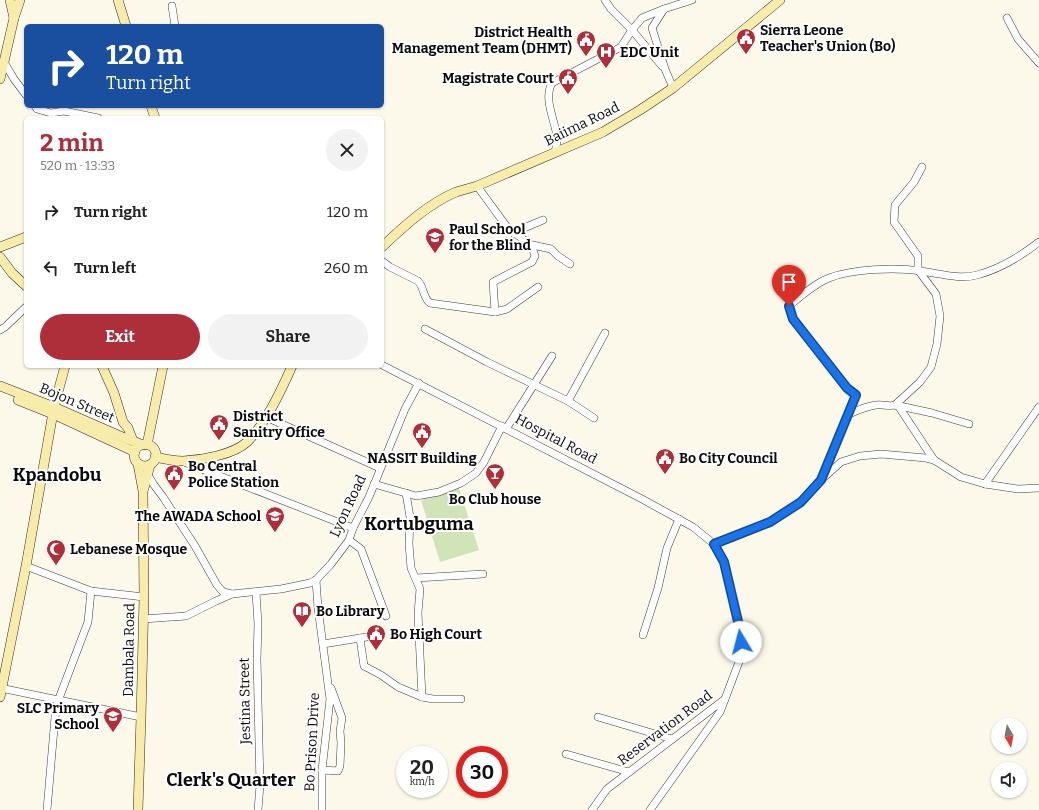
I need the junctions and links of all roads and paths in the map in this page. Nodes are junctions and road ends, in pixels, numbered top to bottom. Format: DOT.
graph roads {
  1 [pos="10,0"];
  2 [pos="20,0"];
  3 [pos="118,0"];
  4 [pos="605,0"];
  5 [pos="692,0"];
  6 [pos="780,0"];
  7 [pos="172,6"];
  8 [pos="664,9"];
  9 [pos="14,18"];
  10 [pos="1007,18"];
  11 [pos="125,24"];
  12 [pos="175,24"];
  13 [pos="632,30"];
  14 [pos="4,62"];
  15 [pos="1039,63"];
  16 [pos="665,69"];
  17 [pos="0,79"];
  18 [pos="673,88"];
  19 [pos="24,92"];
  20 [pos="36,108"];
  21 [pos="88,116"];
  22 [pos="555,153"];
  23 [pos="922,167"];
  24 [pos="477,186"];
  25 [pos="543,220"];
  26 [pos="514,234"];
  27 [pos="24,238"];
  28 [pos="1039,242"];
  29 [pos="528,244"];
  30 [pos="384,245"];
  31 [pos="0,246"];
  32 [pos="0,257"];
  33 [pos="384,262"];
  34 [pos="570,264"];
  35 [pos="918,270"];
  36 [pos="24,284"];
  37 [pos="538,287"];
  38 [pos="24,309"];
  39 [pos="495,312"];
  40 [pos="425,329"];
  41 [pos="0,330"];
  42 [pos="605,333"];
  43 [pos="552,356"];
  44 [pos="384,366"];
  45 [pos="64,368"];
  46 [pos="103,368"];
  47 [pos="163,368"];
  48 [pos="291,368"];
  49 [pos="419,383"];
  50 [pos="535,384"];
  51 [pos="0,386"];
  52 [pos="0,392"];
  53 [pos="568,400"];
  54 [pos="897,406"];
  55 [pos="1039,407"];
  56 [pos="53,410"];
  57 [pos="849,414"];
  58 [pos="266,416"];
  59 [pos="594,418"];
  60 [pos="969,424"];
  61 [pos="504,428"];
  62 [pos="131,445"];
  63 [pos="145,445"];
  64 [pos="934,460"];
  65 [pos="153,461"];
  66 [pos="182,461"];
  67 [pos="138,464"];
  68 [pos="380,468"];
  69 [pos="148,475"];
  70 [pos="821,480"];
  71 [pos="374,484"];
  72 [pos="984,484"];
  73 [pos="1039,488"];
  74 [pos="143,491"];
  75 [pos="406,493"];
  76 [pos="679,519"];
  77 [pos="353,528"];
  78 [pos="349,540"];
  79 [pos="714,544"];
  80 [pos="26,566"];
  81 [pos="483,574"];
  82 [pos="416,578"];
  83 [pos="316,580"];
  84 [pos="217,585"];
  85 [pos="91,591"];
  86 [pos="256,592"];
  87 [pos="232,594"];
  88 [pos="144,597"];
  89 [pos="216,601"];
  90 [pos="386,616"];
  91 [pos="143,619"];
  92 [pos="379,635"];
  93 [pos="643,635"];
  94 [pos="360,638"];
  95 [pos="322,644"];
  96 [pos="327,681"];
  97 [pos="0,691"];
  98 [pos="422,697"];
  99 [pos="725,698"];
  100 [pos="461,699"];
  101 [pos="58,701"];
  102 [pos="142,717"];
  103 [pos="598,717"];
  104 [pos="672,740"];
  105 [pos="566,754"];
  106 [pos="322,770"];
  107 [pos="629,772"];
  108 [pos="47,810"];
  109 [pos="138,810"];
  110 [pos="258,810"];
  111 [pos="322,810"];
  112 [pos="592,810"];
  113 [pos="650,810"];
  1 -- 9 [label="street"];
  2 -- 9 [label="street"];
  3 -- 11 [label="street"];
  4 -- 13 [label="street"];
  5 -- 8 [label="street"];
  6 -- 18 [label="street, Baiima Road"];
  7 -- 12 [label="street"];
  8 -- 13 [label="street"];
  8 -- 16 [label="street"];
  9 -- 14 [label="street"];
  10 -- 15 [label="street"];
  13 -- 16 [label="street"];
  13 -- 22 [label="street"];
  14 -- 17 [label="street"];
  14 -- 19 [label="street"];
  16 -- 18 [label="street"];
  18 -- 22 [label="street, Baiima Road"];
  20 -- 21 [label="street"];
  22 -- 24 [label="street, Baiima Road"];
  23 -- 35 [label="street"];
  24 -- 26 [label="street"];
  24 -- 30 [label="street, Baiima Road"];
  25 -- 26 [label="street"];
  26 -- 29 [label="street"];
  27 -- 31 [label="street"];
  28 -- 35 [label="street"];
  29 -- 34 [label="street"];
  29 -- 39 [label="street"];
  32 -- 36 [label="street"];
  33 -- 39 [label="street"];
  35 -- 54 [label="street"];
  35 -- 57 [label="street"];
  37 -- 39 [label="street"];
  38 -- 41 [label="street"];
  40 -- 50 [label="street"];
  42 -- 53 [label="street"];
  43 -- 50 [label="street"];
  44 -- 49 [label="street, Hospital Road"];
  45 -- 56 [label="street"];
  46 -- 62 [label="street"];
  47 -- 63 [label="street"];
  48 -- 58 [label="street"];
  49 -- 61 [label="street, Hospital Road"];
  49 -- 68 [label="street, Lyon Road"];
  50 -- 53 [label="street"];
  50 -- 61 [label="street"];
  51 -- 56 [label="street, Bojon Street"];
  52 -- 56 [label="street, Bojon Street"];
  53 -- 59 [label="street"];
  54 -- 57 [label="street"];
  54 -- 60 [label="street"];
  54 -- 64 [label="street"];
  55 -- 72 [label="street"];
  56 -- 62 [label="street, Bojon Street"];
  56 -- 80 [label="street"];
  57 -- 70 [label="street"];
  58 -- 66 [label="street"];
  58 -- 68 [label="street"];
  61 -- 75 [label="street"];
  61 -- 76 [label="street, Hospital Road"];
  62 -- 63 [label="street, Bojon Street"];
  62 -- 67 [label="street, Dambala Road"];
  63 -- 65 [label="street"];
  64 -- 70 [label="street"];
  64 -- 72 [label="street"];
  65 -- 66 [label="street"];
  65 -- 67 [label="street"];
  65 -- 69 [label="street, Dambala Road"];
  66 -- 77 [label="street"];
  67 -- 74 [label="street, Dambala Road"];
  68 -- 71 [label="street, Lyon Road"];
  69 -- 74 [label="street, Dambala Road"];
  69 -- 84 [label="street"];
  70 -- 79 [label="street"];
  71 -- 75 [label="street"];
  71 -- 77 [label="street, Lyon Road"];
  72 -- 73 [label="street"];
  74 -- 88 [label="street, Dambala Road"];
  75 -- 82 [label="street"];
  76 -- 79 [label="street, Hospital Road"];
  76 -- 93 [label="street"];
  77 -- 78 [label="street, Lyon Road"];
  78 -- 83 [label="street, Lyon Road"];
  78 -- 90 [label="street"];
  79 -- 99 [label="street, Reservation Road"];
  80 -- 85 [label="street"];
  80 -- 97 [label="street"];
  81 -- 82 [label="street"];
  82 -- 98 [label="street"];
  83 -- 86 [label="street"];
  83 -- 95 [label="street, Bo Prison Drive"];
  84 -- 87 [label="street"];
  84 -- 89 [label="street"];
  85 -- 88 [label="street"];
  85 -- 101 [label="street"];
  86 -- 87 [label="street"];
  86 -- 110 [label="street, Jestina Street"];
  87 -- 89 [label="street"];
  88 -- 91 [label="street, Dambala Road"];
  89 -- 91 [label="street"];
  91 -- 102 [label="street, Dambala Road"];
  92 -- 94 [label="street"];
  94 -- 95 [label="street"];
  94 -- 98 [label="street"];
  95 -- 96 [label="street, Bo Prison Drive"];
  96 -- 106 [label="street, Bo Prison Drive"];
  96 -- 106 [label="street"];
  97 -- 101 [label="street"];
  98 -- 100 [label="street"];
  99 -- 104 [label="street, Reservation Road"];
  99 -- 113 [label="street"];
  101 -- 102 [label="street"];
  101 -- 108 [label="street"];
  102 -- 109 [label="street, Dambala Road"];
  103 -- 104 [label="street"];
  104 -- 107 [label="street, Reservation Road"];
  105 -- 107 [label="street"];
  106 -- 111 [label="street, Bo Prison Drive"];
  107 -- 112 [label="street, Reservation Road"];
}
